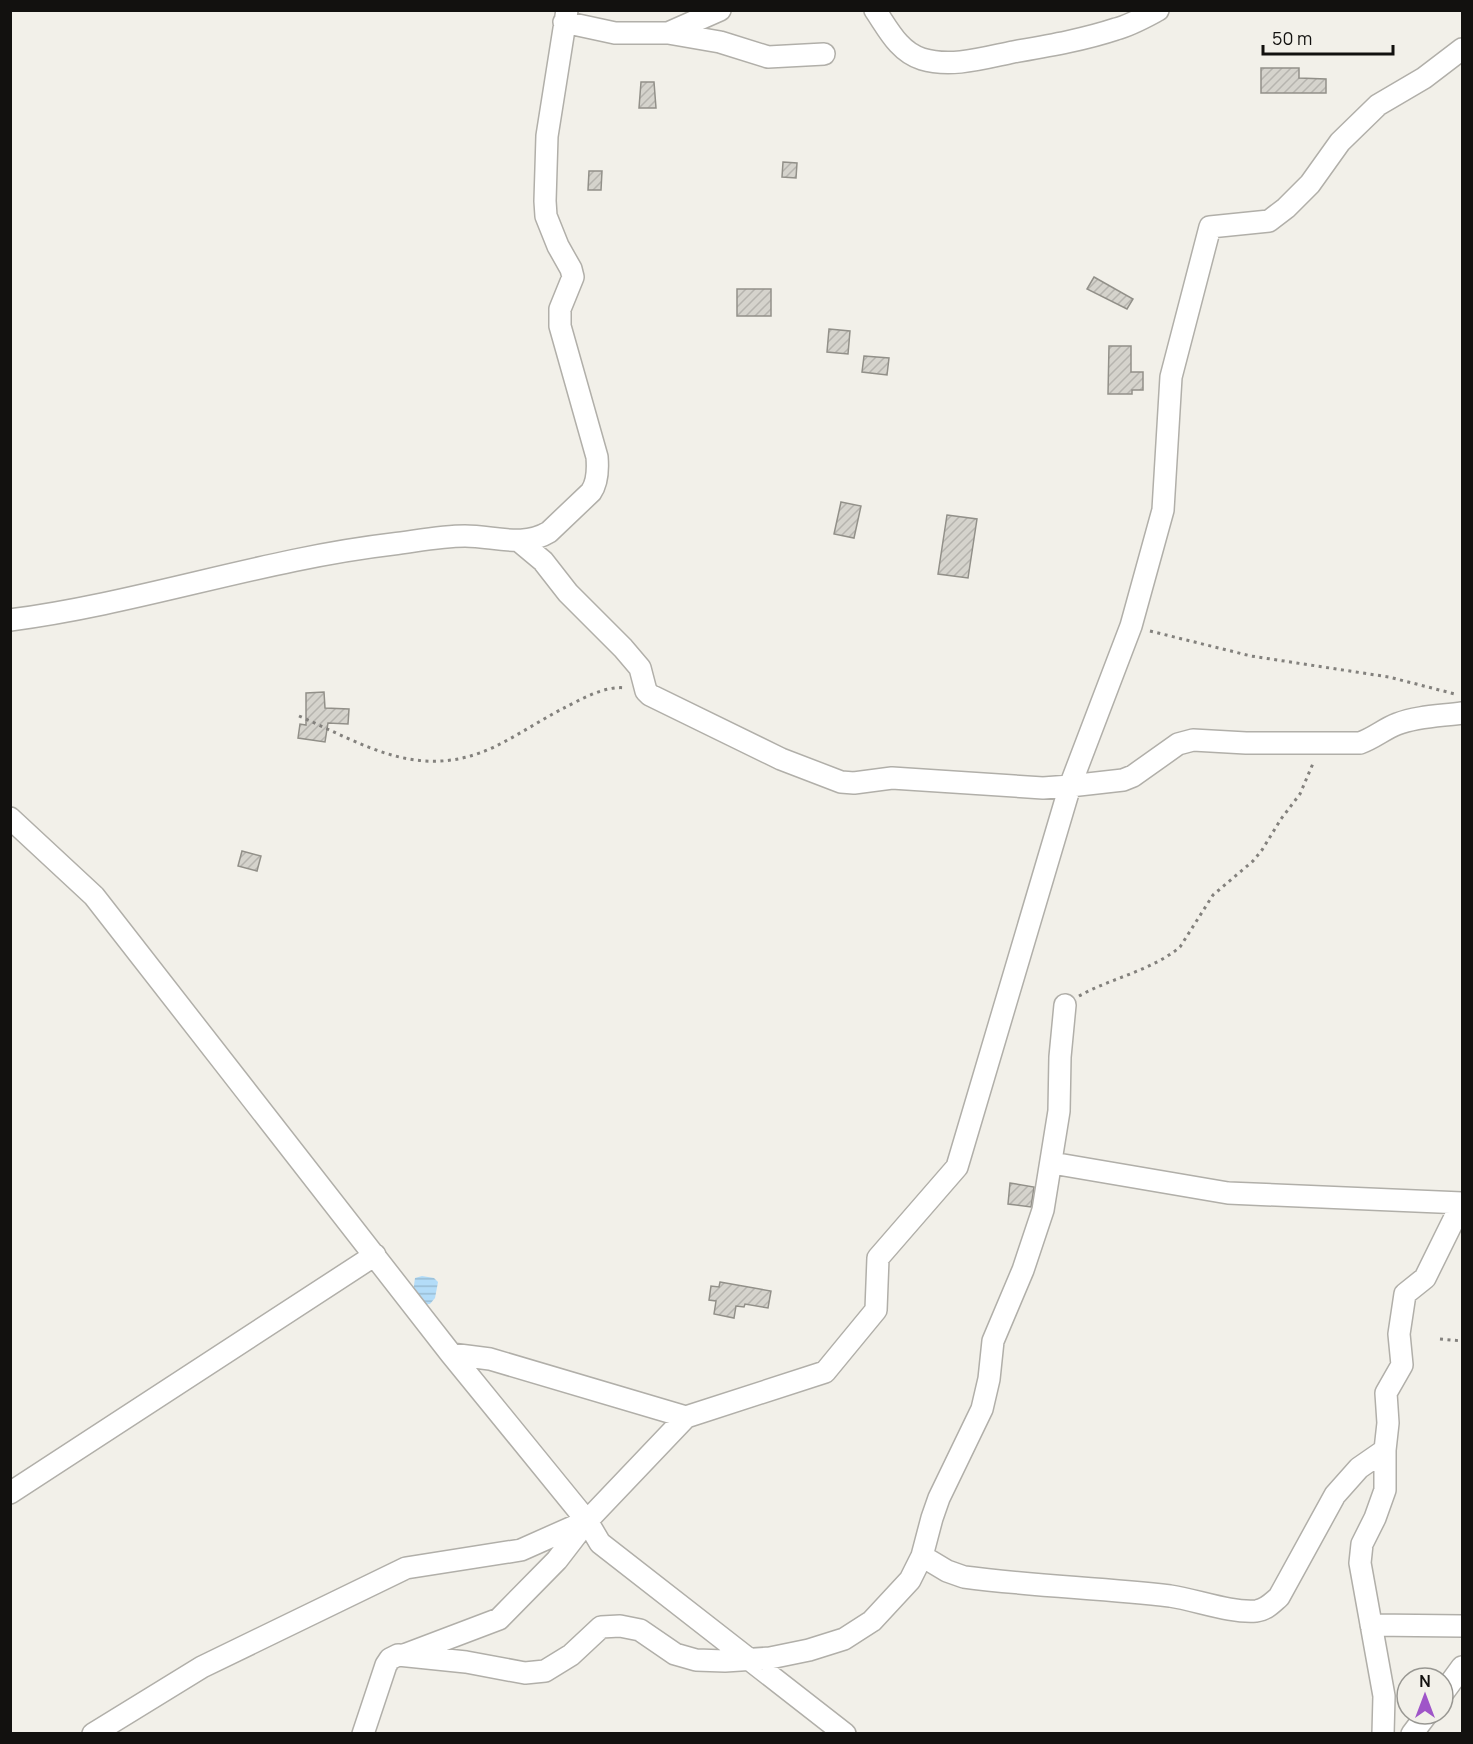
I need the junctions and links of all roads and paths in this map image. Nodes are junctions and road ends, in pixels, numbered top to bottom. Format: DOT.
graph roads {
  1 [pos="720,10"];
  2 [pos="875,10"];
  3 [pos="1158,10"];
  4 [pos="566,16"];
  5 [pos="668,33"];
  6 [pos="1462,49"];
  7 [pos="824,54"];
  8 [pos="519,541"];
  9 [pos="10,620"];
  10 [pos="1131,626"];
  11 [pos="646,692"];
  12 [pos="1462,696"];
  13 [pos="1462,713"];
  14 [pos="299,716"];
  15 [pos="1320,743"];
  16 [pos="1070,786"];
  17 [pos="10,818"];
  18 [pos="1065,1005"];
  19 [pos="1052,1163"];
  20 [pos="1462,1203"];
  21 [pos="375,1255"];
  22 [pos="1440,1339"];
  23 [pos="1462,1341"];
  24 [pos="451,1354"];
  25 [pos="686,1417"];
  26 [pos="1385,1450"];
  27 [pos="10,1493"];
  28 [pos="587,1521"];
  29 [pos="922,1556"];
  30 [pos="1371,1625"];
  31 [pos="1462,1626"];
  32 [pos="404,1655"];
  33 [pos="751,1659"];
  34 [pos="93,1734"];
  35 [pos="363,1734"];
  36 [pos="845,1734"];
  37 [pos="1383,1734"];
  1 -- 5 [label="street"];
  2 -- 3 [label="street"];
  4 -- 5 [label="street"];
  4 -- 8 [label="street"];
  5 -- 7 [label="street"];
  6 -- 10 [label="street"];
  8 -- 9 [label="street"];
  8 -- 11 [label="street"];
  10 -- 12 [label="path"];
  10 -- 16 [label="street"];
  11 -- 14 [label="path"];
  11 -- 16 [label="street"];
  13 -- 15 [label="street"];
  15 -- 16 [label="street"];
  15 -- 18 [label="path"];
  16 -- 25 [label="street"];
  17 -- 21 [label="street"];
  18 -- 19 [label="street"];
  19 -- 20 [label="street"];
  19 -- 29 [label="street"];
  20 -- 26 [label="street"];
  21 -- 24 [label="street"];
  21 -- 27 [label="street"];
  22 -- 23 [label="path"];
  24 -- 25 [label="street"];
  24 -- 28 [label="street"];
  25 -- 28 [label="street"];
  26 -- 29 [label="street"];
  26 -- 30 [label="street"];
  28 -- 32 [label="street"];
  28 -- 33 [label="street"];
  28 -- 34 [label="street"];
  29 -- 33 [label="street"];
  30 -- 31 [label="street"];
  30 -- 37 [label="street"];
  32 -- 33 [label="street"];
  32 -- 35 [label="street"];
  33 -- 36 [label="street"];
}
